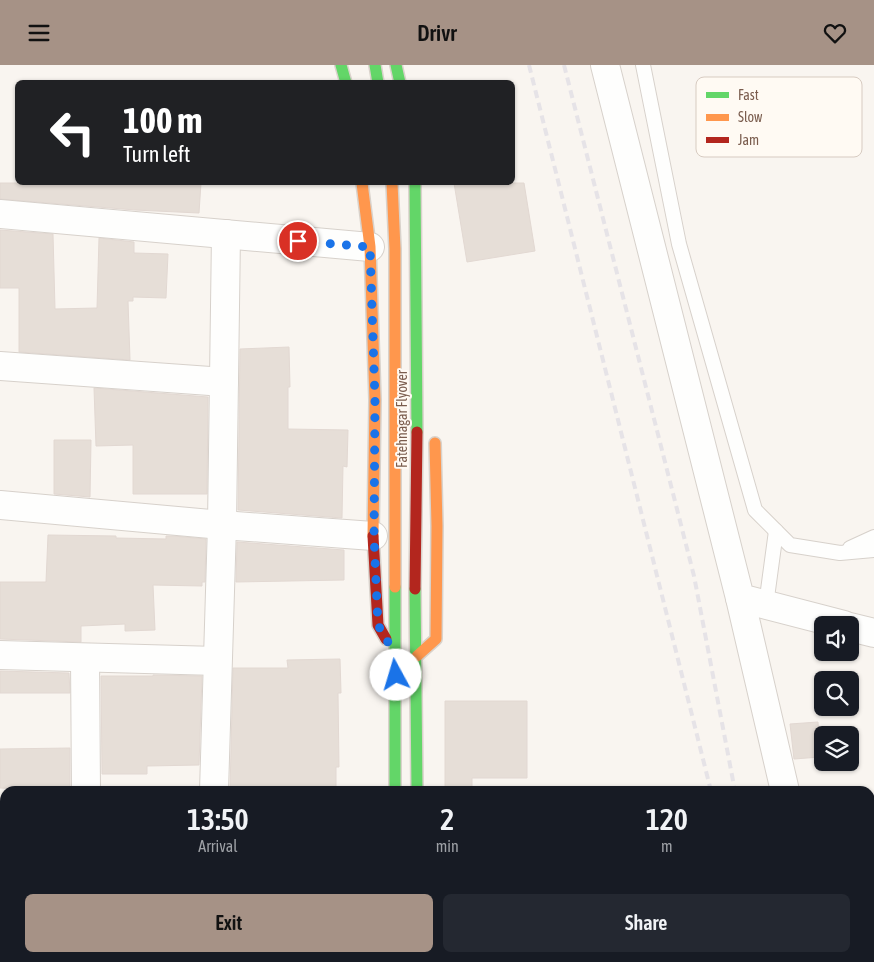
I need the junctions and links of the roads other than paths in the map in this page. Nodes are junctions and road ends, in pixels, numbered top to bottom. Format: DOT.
graph roads {
  1 [pos="341,65"];
  2 [pos="375,65"];
  3 [pos="396,65"];
  4 [pos="604,65"];
  5 [pos="643,65"];
  6 [pos="345,80"];
  7 [pos="378,80"];
  8 [pos="399,80"];
  9 [pos="362,185"];
  10 [pos="392,185"];
  11 [pos="415,185"];
  12 [pos="0,214"];
  13 [pos="226,234"];
  14 [pos="370,247"];
  15 [pos="0,366"];
  16 [pos="224,382"];
  17 [pos="435,427"];
  18 [pos="0,505"];
  19 [pos="222,525"];
  20 [pos="776,531"];
  21 [pos="374,536"];
  22 [pos="874,537"];
  23 [pos="874,550"];
  24 [pos="840,553"];
  25 [pos="740,598"];
  26 [pos="766,605"];
  27 [pos="814,617"];
  28 [pos="859,629"];
  29 [pos="874,633"];
  30 [pos="0,655"];
  31 [pos="396,656"];
  32 [pos="417,656"];
  33 [pos="85,658"];
  34 [pos="217,661"];
  35 [pos="86,786"];
  36 [pos="214,786"];
  37 [pos="395,786"];
  38 [pos="417,786"];
  39 [pos="784,786"];
  1 -- 6 [label="main road"];
  2 -- 7 [label="main road"];
  3 -- 8 [label="main road"];
  4 -- 25 [label="street"];
  5 -- 20 [label="lane"];
  9 -- 14 [label="main road"];
  10 -- 31 [label="main road, Fatehnagar Flyover"];
  11 -- 32 [label="main road, Fatehnagar Flyover"];
  12 -- 13 [label="street"];
  13 -- 14 [label="street"];
  13 -- 16 [label="street"];
  14 -- 21 [label="main road"];
  15 -- 16 [label="street"];
  16 -- 19 [label="street"];
  17 -- 32 [label="main road"];
  18 -- 19 [label="street"];
  19 -- 21 [label="street"];
  19 -- 34 [label="street"];
  20 -- 24 [label="lane"];
  20 -- 26 [label="lane"];
  21 -- 31 [label="main road"];
  22 -- 24 [label="lane"];
  23 -- 24 [label="lane"];
  25 -- 26 [label="street"];
  25 -- 39 [label="street"];
  26 -- 27 [label="street"];
  28 -- 29 [label="street"];
  30 -- 33 [label="street"];
  31 -- 37 [label="main road, Fatehnagar Flyover"];
  32 -- 38 [label="main road, Fatehnagar Flyover"];
  33 -- 34 [label="street"];
  33 -- 35 [label="street"];
  34 -- 36 [label="street"];
}
